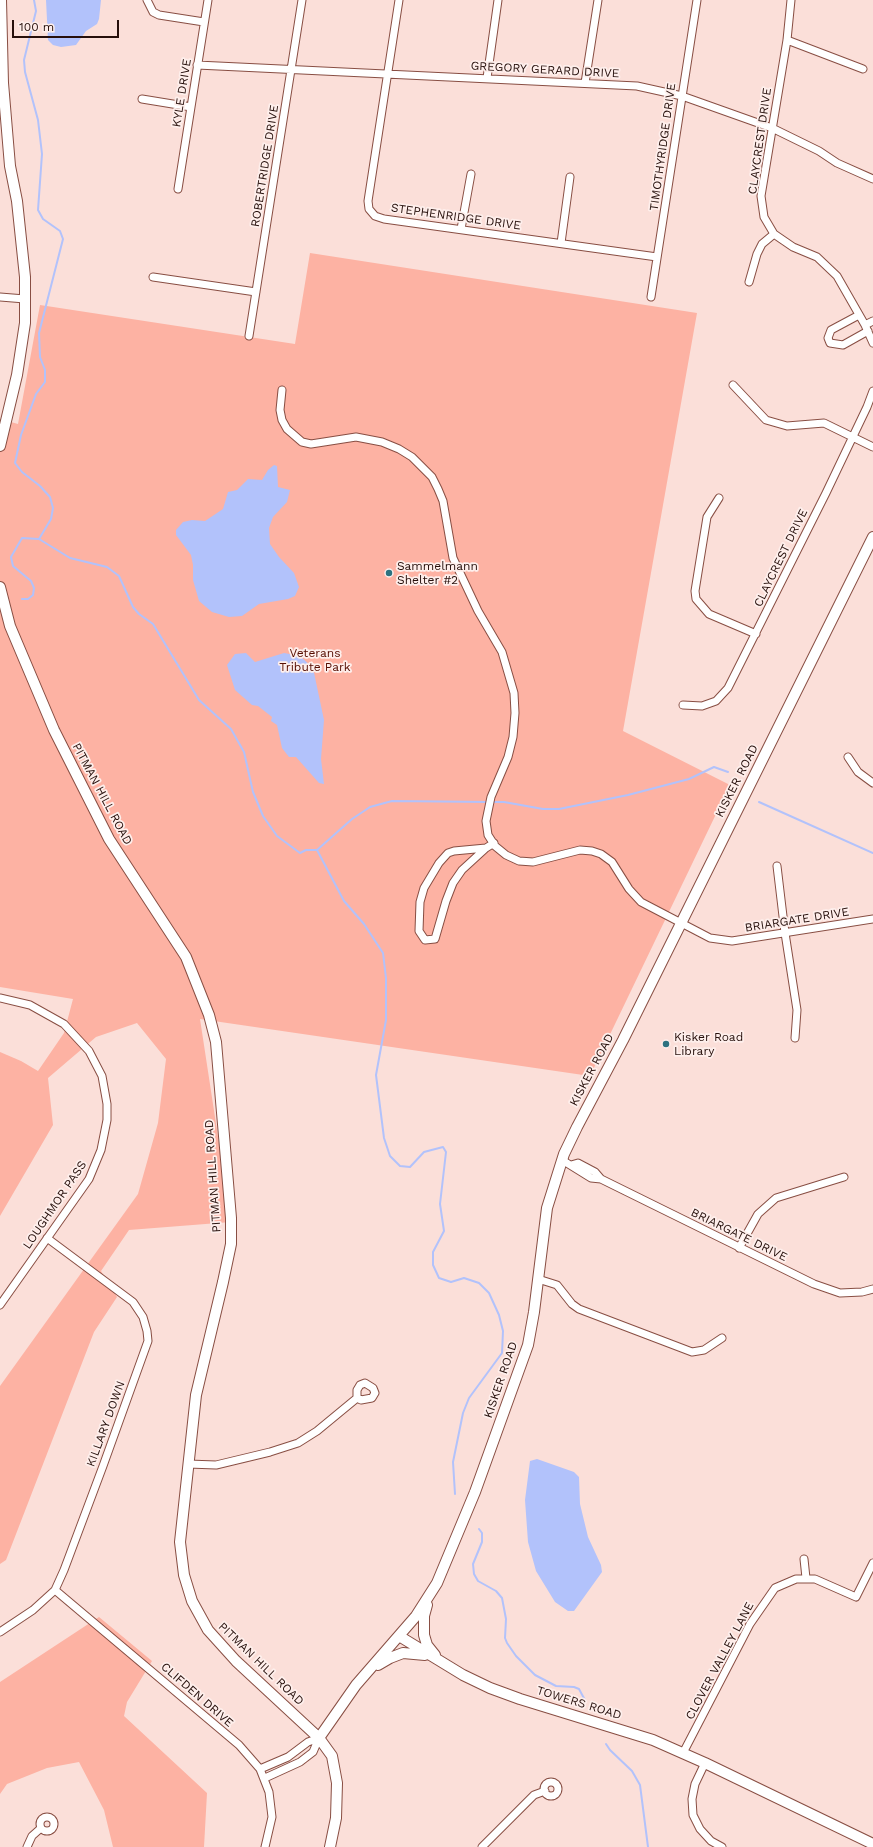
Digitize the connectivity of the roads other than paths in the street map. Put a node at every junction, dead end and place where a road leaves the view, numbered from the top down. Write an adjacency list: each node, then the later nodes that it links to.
1 (1, 0): 35 (main road)
2 (147, 0): 10 (street)
3 (208, 0): 10 (street, KYLE DRIVE)
4 (302, 0): 14 (street, ROBERTRIDGE DRIVE)
5 (399, 0): 15 (street, STEPHENRIDGE DRIVE)
6 (498, 0): 16 (street)
7 (598, 0): 17 (street)
8 (697, 0): 18 (street, TIMOTHYRIDGE DRIVE)
9 (791, 0): 11 (street, CLAYCREST DRIVE)
10 (204, 22): 12 (street, KYLE DRIVE)
11 (787, 40): 13 (street); 21 (street, CLAYCREST DRIVE)
12 (197, 65): 14 (street, GREGORY GERARD DRIVE); 20 (street, KYLE DRIVE)
13 (863, 69)
14 (291, 70): 15 (street, GREGORY GERARD DRIVE); 32 (street, ROBERTRIDGE DRIVE)
15 (387, 73): 16 (street, GREGORY GERARD DRIVE); 26 (street, STEPHENRIDGE DRIVE)
16 (487, 78): 17 (street, GREGORY GERARD DRIVE)
17 (586, 83): 18 (street, GREGORY GERARD DRIVE)
18 (682, 96): 21 (street, GREGORY GERARD DRIVE); 29 (street, TIMOTHYRIDGE DRIVE)
19 (142, 99): 20 (street)
20 (191, 107): 25 (street, KYLE DRIVE)
21 (772, 128): 24 (street, GREGORY GERARD DRIVE); 27 (street, CLAYCREST DRIVE)
22 (471, 174): 26 (street)
23 (570, 177): 28 (street)
24 (873, 179)
25 (178, 189)
26 (461, 229): 28 (street, STEPHENRIDGE DRIVE)
27 (774, 234): 31 (street); 36 (street, CLAYCREST DRIVE)
28 (561, 243): 29 (street, STEPHENRIDGE DRIVE)
29 (657, 257): 34 (street, TIMOTHYRIDGE DRIVE)
30 (153, 277): 32 (street)
31 (749, 282)
32 (256, 292): 39 (street, ROBERTRIDGE DRIVE)
33 (0, 297): 35 (street)
34 (651, 297)
35 (25, 299): 45 (main road)
36 (859, 315): 38 (street, CLAYCREST DRIVE); 38 (street)
37 (873, 320): 38 (street)
38 (866, 328): 40 (street, CLAYCREST DRIVE)
39 (249, 336)
40 (873, 343)
41 (733, 385): 44 (street)
42 (282, 390): 54 (street)
43 (873, 391): 44 (street, CLAYCREST DRIVE)
44 (852, 436): 46 (street); 50 (street, CLAYCREST DRIVE)
45 (0, 446)
46 (873, 447)
47 (720, 498): 50 (street)
48 (873, 537): 58 (main road, KISKER ROAD)
49 (0, 587): 71 (main road, PITMAN HILL ROAD)
50 (756, 634): 51 (street, CLAYCREST DRIVE)
51 (683, 705)
52 (848, 757): 53 (street)
53 (873, 783)
54 (494, 843): 55 (street); 58 (street, BRIARGATE DRIVE)
55 (486, 848): 55 (street)
56 (777, 866): 59 (street)
57 (873, 919): 59 (street, BRIARGATE DRIVE)
58 (680, 922): 59 (street, BRIARGATE DRIVE); 62 (main road, KISKER ROAD)
59 (785, 932): 61 (street)
60 (0, 998): 64 (street, LOUGHMOR PASS)
61 (794, 1038)
62 (567, 1162): 65 (street, BRIARGATE DRIVE); 66 (main road, KISKER ROAD)
63 (844, 1177): 65 (street)
64 (46, 1238): 68 (street, LOUGHMOR PASS); 75 (street, KILLARY DOWN)
65 (739, 1248): 67 (street, BRIARGATE DRIVE)
66 (538, 1279): 69 (street); 76 (main road, KISKER ROAD)
67 (873, 1289)
68 (0, 1306)
69 (722, 1338)
70 (357, 1398): 71 (street)
71 (188, 1464): 82 (main road, PITMAN HILL ROAD)
72 (804, 1559): 74 (street)
73 (873, 1563): 74 (street, CLOVER VALLEY LANE)
74 (806, 1578): 83 (street, CLOVER VALLEY LANE)
75 (54, 1590): 77 (street, KILLARY DOWN); 87 (street, CLIFDEN DRIVE)
76 (431, 1596): 78 (main road, KISKER ROAD); 80 (main road)
77 (0, 1632)
78 (399, 1636): 79 (main road, TOWERS ROAD); 81 (main road)
79 (433, 1657): 80 (main road, TOWERS ROAD); 81 (main road)
80 (447, 1666): 83 (main road, TOWERS ROAD)
81 (362, 1677): 82 (main road)
82 (319, 1738): 84 (street); 85 (street); 94 (main road, PITMAN HILL ROAD)
83 (683, 1753): 86 (main road, TOWERS ROAD)
84 (294, 1754): 85 (street); 87 (street)
85 (300, 1762): 88 (street)
86 (705, 1763): 91 (main road, TOWERS ROAD); 96 (street)
87 (260, 1769): 88 (street, CLIFDEN DRIVE)
88 (264, 1778): 93 (street, CLIFDEN DRIVE)
89 (545, 1791): 95 (street)
90 (41, 1828): 92 (street)
91 (873, 1844)
92 (27, 1847)
93 (265, 1847)
94 (330, 1847)
95 (482, 1847)
96 (722, 1847)

